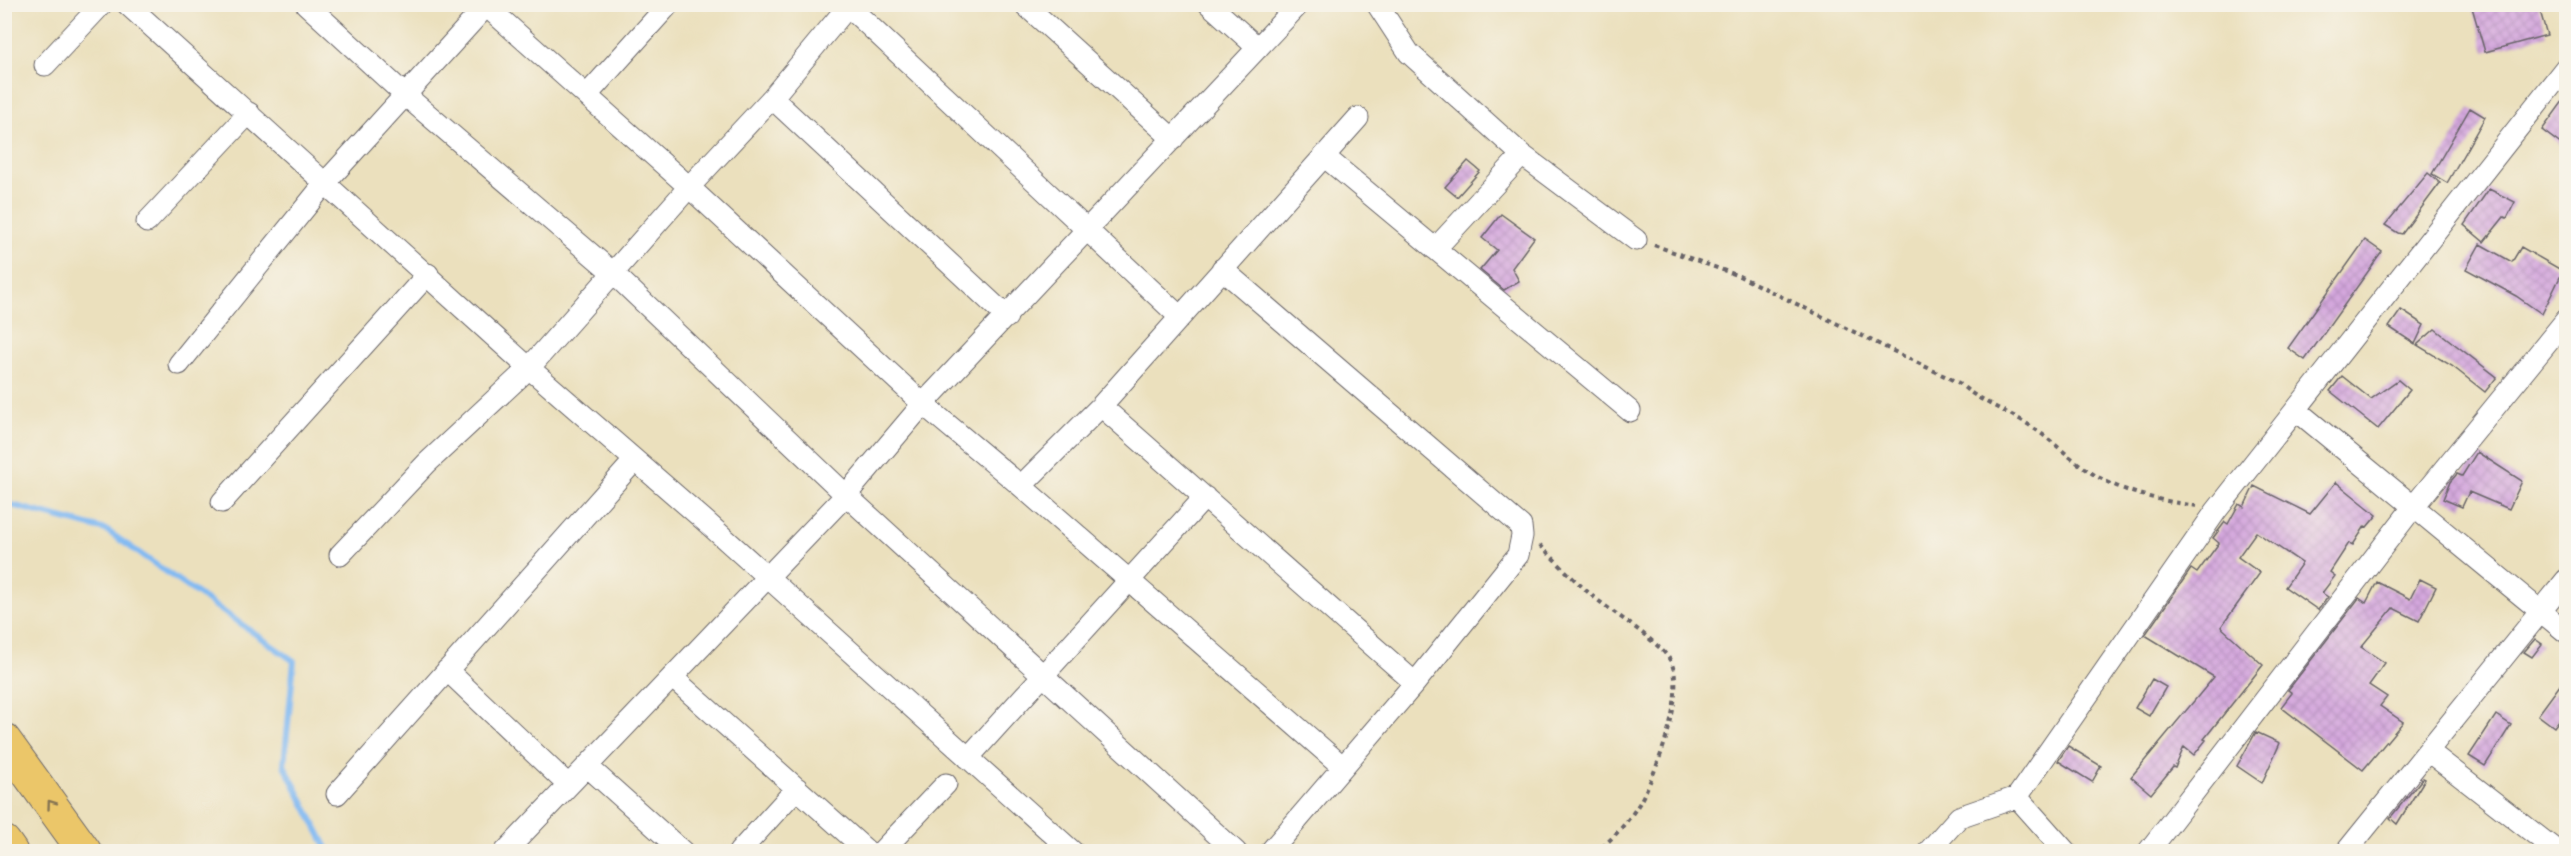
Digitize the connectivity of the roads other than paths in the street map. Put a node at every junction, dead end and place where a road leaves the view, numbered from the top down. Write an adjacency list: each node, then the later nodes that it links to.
1 (102, 4): 12 (street)
2 (127, 4): 17 (street)
3 (306, 4): 14 (street)
4 (1024, 4): 19 (street)
5 (1209, 4): 11 (street)
6 (1299, 4): 11 (street)
7 (1377, 4): 20 (street)
8 (486, 5): 14 (street); 15 (street)
9 (669, 5): 15 (street)
10 (848, 5): 16 (street); 25 (street)
11 (1258, 48): 19 (street)
12 (45, 65)
13 (2566, 67): 38 (street)
14 (405, 95): 22 (street); 29 (street)
15 (587, 95): 23 (street)
16 (772, 98): 23 (street); 31 (street)
17 (249, 113): 22 (street); 24 (street)
18 (1358, 118): 21 (street)
19 (1173, 139): 25 (street)
20 (1522, 154): 26 (street); 27 (street)
21 (1325, 157): 27 (street); 28 (street)
22 (326, 182): 30 (street); 34 (street)
23 (689, 187): 29 (street); 36 (street)
24 (147, 222)
25 (1087, 232): 31 (street); 32 (street)
26 (1636, 240)
27 (1435, 249): 39 (street)
28 (1222, 269): 32 (street); 55 (street)
29 (612, 272): 35 (street); 42 (street)
30 (428, 274): 35 (street); 44 (street)
31 (1007, 316): 36 (street)
32 (1180, 316): 37 (street)
33 (2566, 320): 45 (street)
34 (179, 364)
35 (529, 368): 40 (street); 46 (street)
36 (923, 404): 41 (street); 42 (street)
37 (1101, 406): 41 (street); 43 (street)
38 (2296, 410): 45 (street); 65 (street)
39 (1630, 411)
40 (635, 460): 47 (street); 52 (street)
41 (1021, 486): 49 (street)
42 (846, 495): 47 (street); 53 (street)
43 (1205, 497): 49 (street); 55 (street)
44 (222, 502)
45 (2414, 506): 50 (street); 79 (street)
46 (340, 555)
47 (768, 577): 54 (street); 58 (street)
48 (2566, 580): 50 (street)
49 (1129, 582): 53 (street); 60 (street)
50 (2542, 611): 51 (street); 57 (street)
51 (2566, 632)
52 (447, 670): 62 (street); 64 (street)
53 (1042, 675): 58 (street); 75 (street)
54 (672, 677): 59 (street); 63 (street)
55 (1414, 683): 60 (street)
56 (4, 740): 68 (main road, one-way to 56)
57 (2428, 751): 80 (street); 81 (street)
58 (968, 758): 74 (street)
59 (587, 766): 62 (street); 70 (street)
60 (1343, 767): 76 (street)
61 (946, 784): 73 (street)
62 (568, 785): 69 (street)
63 (797, 788): 71 (street); 72 (street)
64 (337, 794)
65 (2017, 796): 77 (street); 78 (street)
66 (4, 842): 67 (main road)
67 (11, 852)
68 (85, 852)
69 (505, 852)
70 (683, 852)
71 (739, 852)
72 (867, 852)
73 (881, 852)
74 (1073, 852)
75 (1236, 852)
76 (1270, 852)
77 (1929, 852)
78 (2066, 852)
79 (2148, 852)
80 (2346, 852)
81 (2558, 852)

